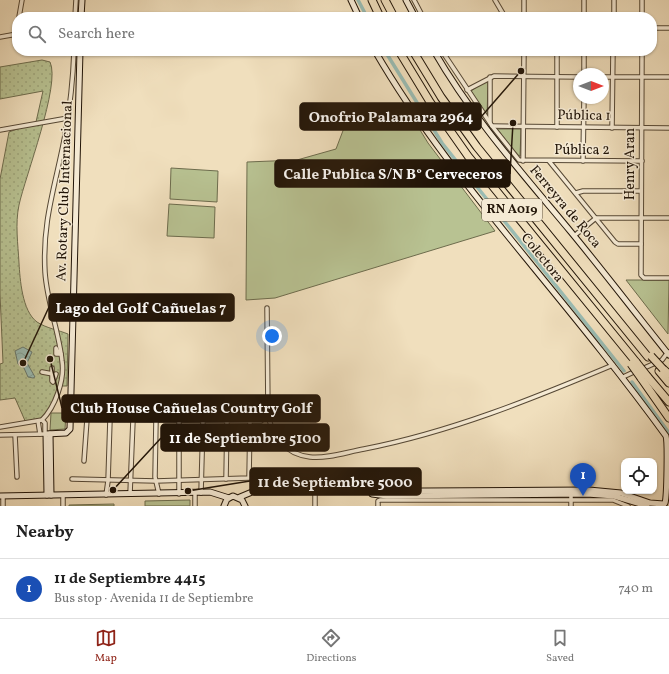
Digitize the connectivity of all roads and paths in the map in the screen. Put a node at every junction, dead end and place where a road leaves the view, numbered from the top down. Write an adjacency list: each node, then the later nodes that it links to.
1 (22, 0): 14 (street)
2 (76, 0): 15 (street)
3 (82, 0): 16 (main road)
4 (350, 0): 17 (main road)
5 (372, 0): 18 (highway)
6 (385, 0): 19 (highway)
7 (406, 0): 20 (main road)
8 (414, 0): 21 (street)
9 (495, 0): 22 (street)
10 (524, 0): 23 (street)
11 (584, 0): 24 (street)
12 (614, 0): 25 (street)
13 (642, 0): 26 (street)
14 (20, 12)
15 (76, 12)
16 (81, 12)
17 (356, 12)
18 (378, 12)
19 (391, 12)
20 (412, 12)
21 (420, 12)
22 (502, 12)
23 (524, 12)
24 (584, 12)
25 (614, 12)
26 (642, 12)
27 (657, 28): 28 (street)
28 (669, 28)
29 (12, 35): 30 (street)
30 (0, 37)
31 (74, 56): 54 (street)
32 (80, 56): 89 (main road, Av. Rotary Club Internacional)
33 (378, 56): 77 (main road, Colectora)
34 (401, 56): 85 (highway, RN A019, bridge)
35 (416, 56): 79 (highway, RN A019)
36 (437, 56): 72 (main road, Ferreyra de Roca)
37 (445, 56): 52 (street)
38 (524, 56): 45 (street)
39 (557, 56): 46 (street)
40 (584, 56): 43 (street)
41 (613, 56): 49 (street)
42 (642, 56): 50 (street, Henry Aran)
43 (584, 68)
44 (490, 77): 45 (street); 52 (street); 55 (street)
45 (524, 77): 46 (street); 56 (street)
46 (557, 77): 47 (street); 57 (street)
47 (573, 77)
48 (609, 77): 49 (street)
49 (613, 77): 50 (street); 59 (street)
50 (642, 77): 51 (street); 60 (street, Henry Aran)
51 (669, 77)
52 (467, 90): 55 (street)
53 (584, 104): 58 (street)
54 (68, 118): 62 (street); 83 (street)
55 (491, 125): 56 (street, Pública 1); 63 (street)
56 (524, 127): 57 (street, Pública 1); 63 (street)
57 (557, 127): 58 (street, Pública 1)
58 (583, 128): 59 (street, Pública 1); 65 (street)
59 (612, 128): 60 (street, Pública 1)
60 (642, 128): 61 (street, Pública 1); 66 (street, Henry Aran)
61 (669, 128)
62 (0, 130)
63 (523, 161): 64 (street, Pública 2)
64 (550, 161): 65 (street, Pública 2); 68 (street)
65 (583, 161): 66 (street, Pública 2)
66 (642, 161): 67 (street, Henry Aran)
67 (641, 191): 68 (street); 70 (street, Henry Aran)
68 (576, 193): 69 (street)
69 (596, 218): 70 (street); 72 (street); 73 (street)
70 (641, 218): 71 (street); 73 (street, Henry Aran)
71 (669, 218)
72 (574, 236): 76 (main road, Ferreyra de Roca)
73 (641, 244): 74 (street, Henry Aran)
74 (669, 278)
75 (267, 308): 77 (street)
76 (669, 353): 84 (street)
77 (613, 365): 84 (main road, Colectora)
78 (52, 368): 81 (street)
79 (661, 370): 82 (highway); 86 (highway)
80 (42, 372): 81 (street)
81 (54, 374): 83 (street)
82 (669, 374)
83 (62, 376): 92 (street)
84 (623, 377): 113 (main road, Colectora)
85 (644, 377): 87 (highway); 88 (highway)
86 (669, 383)
87 (669, 402)
88 (669, 418)
89 (70, 419): 90 (street); 101 (main road)
90 (87, 419): 91 (street); 104 (street)
91 (110, 419): 93 (street); 108 (street)
92 (40, 420): 100 (street); 101 (street)
93 (133, 420): 94 (street); 109 (street)
94 (156, 420): 95 (street); 112 (street)
95 (179, 420): 96 (street); 110 (street)
96 (203, 420): 97 (street); 111 (street)
97 (227, 420): 98 (street); 107 (street)
98 (250, 421): 99 (street); 107 (street)
99 (261, 421)
100 (0, 426)
101 (45, 434): 103 (street); 123 (main road)
102 (0, 435): 103 (street)
103 (15, 435): 105 (street)
104 (84, 462)
105 (17, 477)
106 (72, 479): 108 (street)
107 (226, 479): 111 (street)
108 (108, 480): 109 (street); 125 (street)
109 (131, 480): 112 (street); 119 (street)
110 (178, 480): 111 (street); 112 (street); 121 (street)
111 (201, 480): 118 (street)
112 (156, 481): 120 (street)
113 (666, 486): 115 (main road); 133 (main road, Colectora)
114 (362, 491): 117 (main road); 126 (main road); 126 (main road)
115 (669, 491)
116 (263, 492): 117 (main road); 129 (main road); 132 (main road)
117 (315, 492): 138 (street)
118 (201, 493): 121 (main road); 130 (main road); 136 (street); 137 (main road)
119 (130, 494): 120 (main road); 125 (main road)
120 (159, 494): 121 (main road)
121 (179, 494)
122 (571, 494): 127 (main road); 131 (street); 144 (main road)
123 (49, 495): 124 (main road); 128 (main road)
124 (63, 495): 125 (main road); 135 (street)
125 (106, 495)
126 (440, 495): 127 (main road); 127 (street); 139 (street); 140 (street)
127 (506, 495): 131 (street); 133 (main road); 141 (street)
128 (2, 496): 134 (street)
129 (240, 497): 130 (main road); 132 (main road)
130 (229, 498): 137 (main road)
131 (571, 501): 142 (street); 143 (street)
132 (244, 504)
133 (665, 504)
134 (3, 506)
135 (63, 506)
136 (196, 506)
137 (224, 506)
138 (315, 506)
139 (378, 506)
140 (440, 506)
141 (506, 506)
142 (571, 506)
143 (628, 506)
144 (647, 506)

